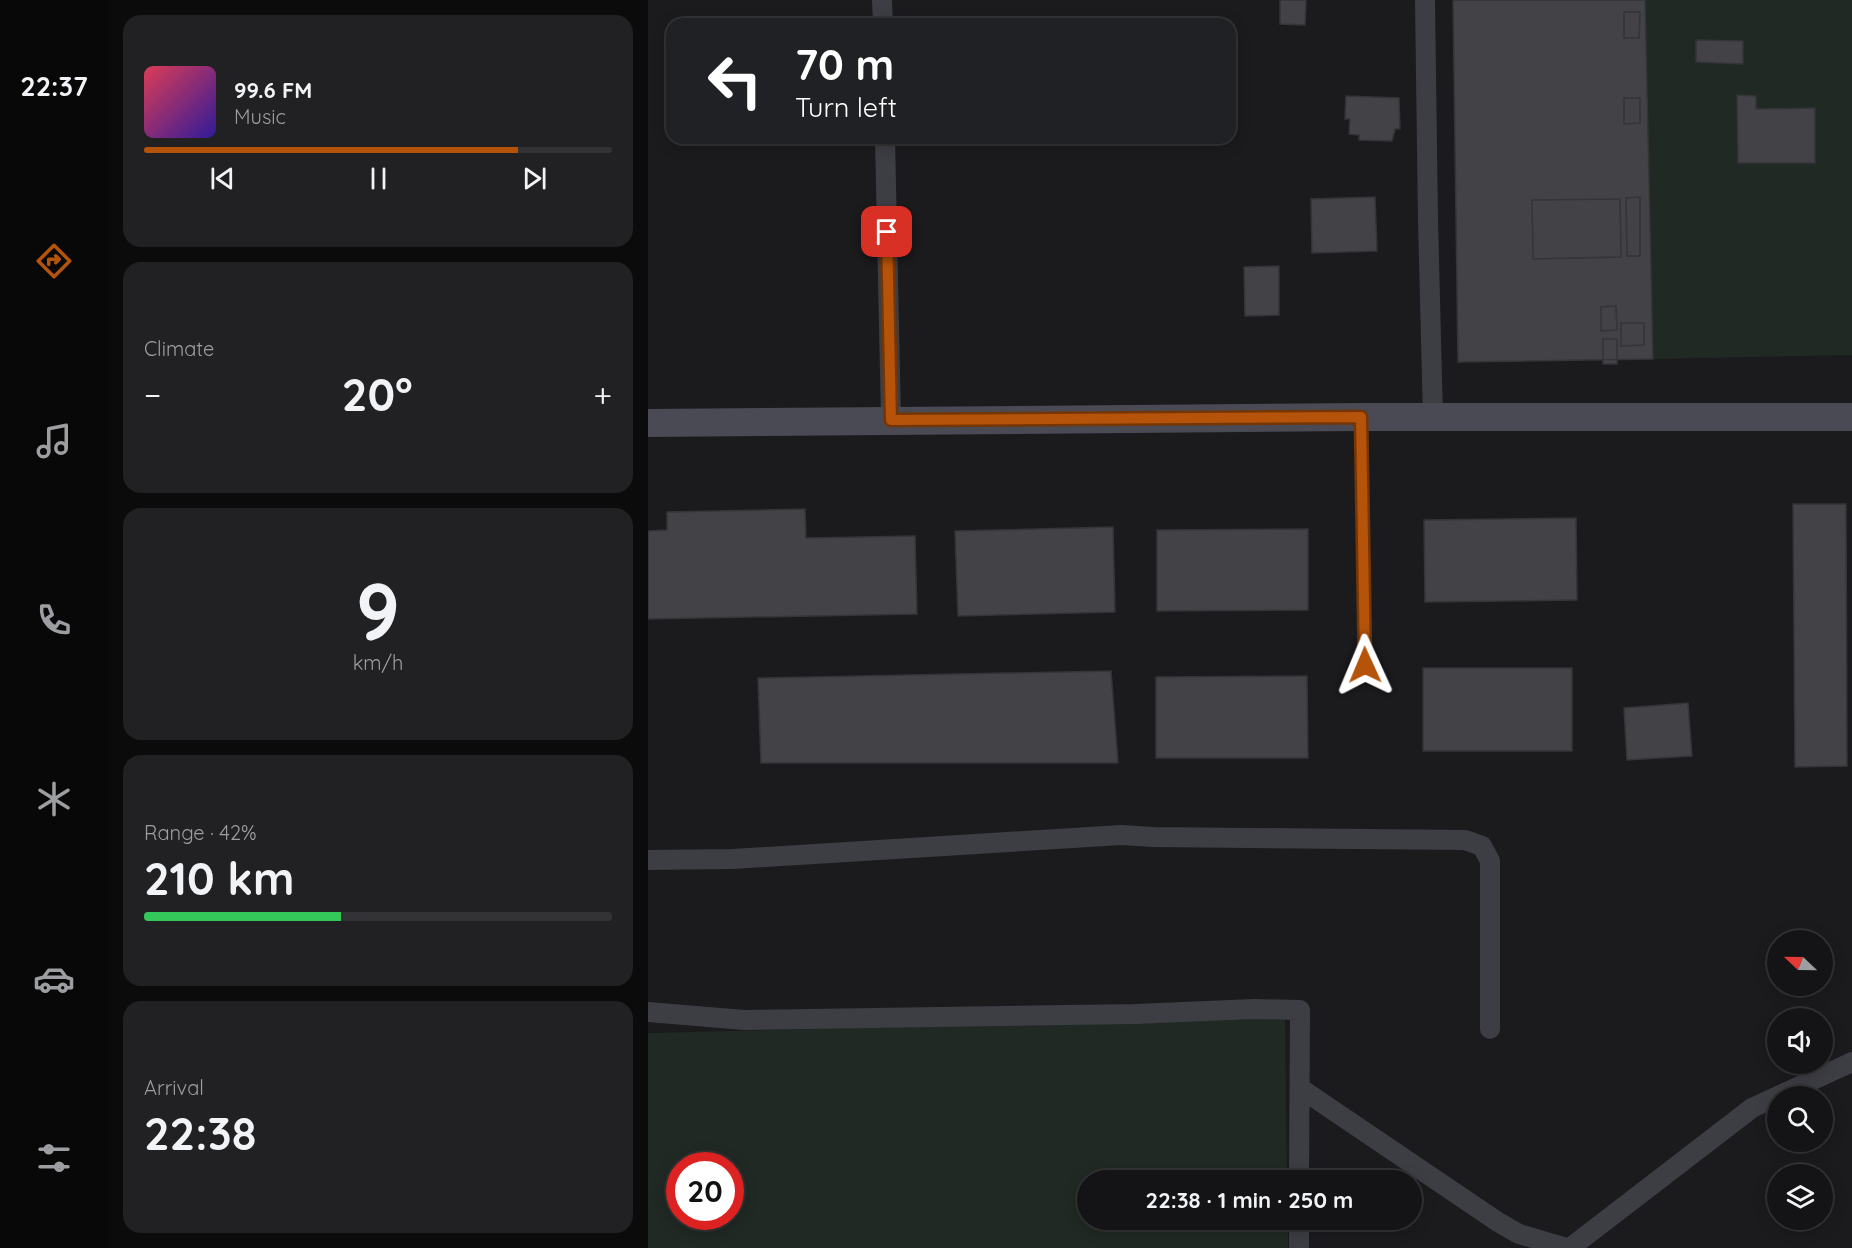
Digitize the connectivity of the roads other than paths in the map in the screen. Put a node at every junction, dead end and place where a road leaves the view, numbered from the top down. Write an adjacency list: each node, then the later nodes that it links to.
1 (882, 0): 3 (street)
2 (1425, 0): 7 (street)
3 (883, 18)
4 (885, 144): 8 (street)
5 (1361, 417): 7 (main road); 8 (main road); 10 (lane)
6 (1852, 417): 7 (main road)
7 (1433, 418)
8 (891, 420): 9 (main road)
9 (648, 423)
10 (1365, 665)
11 (648, 860): 13 (street)
12 (648, 1012): 15 (street)
13 (1490, 1029)
14 (1852, 1062): 19 (street)
15 (1300, 1088): 16 (street); 19 (street)
16 (1299, 1170)
17 (1299, 1230): 18 (street)
18 (1299, 1248)
19 (1569, 1248)

